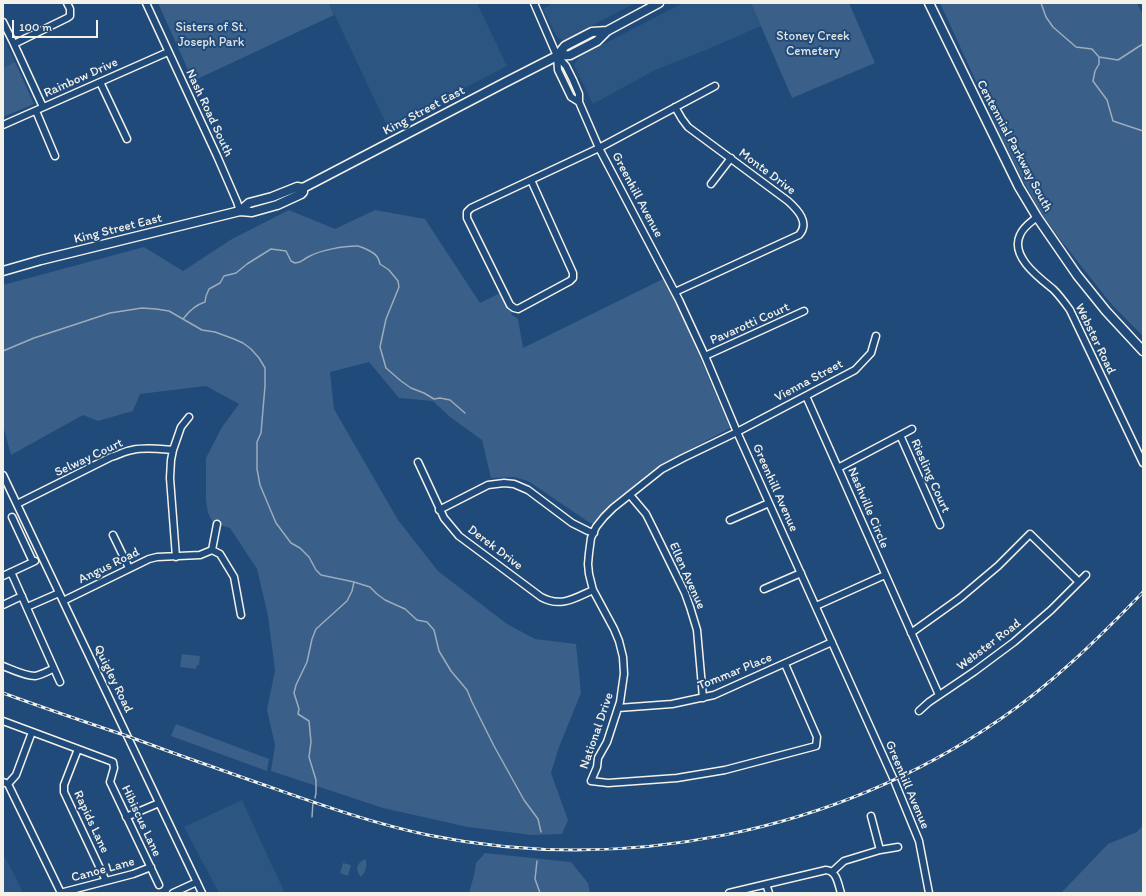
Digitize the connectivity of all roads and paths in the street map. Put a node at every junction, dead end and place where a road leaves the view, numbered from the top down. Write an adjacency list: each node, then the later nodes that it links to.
1 (67, 3): 7 (street)
2 (146, 3): 8 (street, Nash Road South)
3 (534, 3): 9 (street)
4 (659, 3): 9 (main road, King Street East)
5 (929, 3): 24 (main road, Centennial Parkway South)
6 (3, 22): 7 (street)
7 (14, 44): 13 (street)
8 (168, 52): 10 (street, Rainbow Drive); 23 (street, Nash Road South)
9 (558, 56): 12 (street, Greenhill Avenue); 12 (street, Greenhill Avenue); 23 (main road, King Street East)
10 (100, 82): 13 (street, Rainbow Drive); 17 (street)
11 (715, 86): 14 (street)
12 (579, 102): 18 (street, Greenhill Avenue)
13 (43, 107): 15 (street, Rainbow Drive)
14 (675, 107): 18 (street); 20 (street, Monte Drive)
15 (36, 111): 16 (street, Rainbow Drive); 19 (street)
16 (3, 125)
17 (127, 140)
18 (599, 148): 21 (street); 26 (street, Greenhill Avenue)
19 (55, 156)
20 (731, 158): 22 (street); 26 (street, Monte Drive)
21 (530, 180): 21 (street)
22 (711, 184)
23 (240, 212): 25 (main road, King Street East)
24 (1037, 217): 29 (main road, Centennial Parkway South); 38 (street, Webster Road)
25 (3, 271)
26 (675, 292): 30 (street, Greenhill Avenue)
27 (804, 311): 30 (street, Pavarotti Court)
28 (876, 336): 31 (street, Vienna Street)
29 (1141, 349)
30 (705, 356): 34 (street, Greenhill Avenue)
31 (806, 396): 34 (street, Vienna Street); 39 (street)
32 (189, 417): 36 (street)
33 (912, 429): 35 (street, Nashville Circle)
34 (737, 432): 42 (street, National Drive); 43 (street, Greenhill Avenue)
35 (900, 435): 39 (street, Nashville Circle); 49 (street, Riesling Court)
36 (173, 450): 44 (street, Selway Court); 54 (street)
37 (418, 462): 45 (street, Derek Drive)
38 (1143, 463)
39 (838, 468): 59 (street, Nashville Circle)
40 (3, 474): 41 (street, Quigley Road)
41 (6, 488): 44 (street, Quigley Road)
42 (630, 495): 50 (street, National Drive); 79 (street, Ellen Avenue)
43 (769, 503): 47 (street); 58 (street, Greenhill Avenue)
44 (18, 504): 53 (street, Quigley Road)
45 (439, 510): 50 (street); 64 (street, Derek Drive)
46 (12, 517): 55 (street)
47 (730, 520)
48 (217, 524): 52 (street)
49 (940, 525)
50 (594, 533): 64 (street, National Drive)
51 (113, 535): 56 (street)
52 (212, 550): 54 (street, Angus Road); 71 (street)
53 (41, 557): 55 (street); 65 (street, Quigley Road)
54 (176, 557): 56 (street, Angus Road)
55 (33, 562): 57 (street)
56 (129, 568): 67 (street, Angus Road)
57 (11, 572): 61 (street); 66 (street)
58 (801, 573): 63 (street); 69 (street, Greenhill Avenue)
59 (885, 575): 69 (street); 72 (street, Nashville Circle)
60 (1086, 575): 62 (street, Webster Road)
61 (3, 576)
62 (1079, 582): 72 (street); 78 (street, Webster Road)
63 (764, 589)
64 (593, 590): 80 (street, National Drive)
65 (59, 593): 67 (street, Quigley Road); 70 (street)
66 (22, 596): 68 (street); 70 (street)
67 (63, 601): 86 (street, Quigley Road)
68 (3, 605)
69 (816, 606): 73 (street, Greenhill Avenue)
70 (27, 607): 76 (street)
71 (241, 615)
72 (911, 633): 78 (street, Nashville Circle)
73 (832, 642): 74 (street, Tommar Place); 103 (street, Greenhill Avenue)
74 (785, 664): 79 (street, Tommar Place); 80 (street, National Drive)
75 (3, 666): 76 (street)
76 (53, 669): 77 (street)
77 (60, 682)
78 (939, 695): 81 (street, Webster Road)
79 (702, 698): 80 (street, Tommar Place)
80 (618, 708)
81 (919, 711)
82 (3, 721): 83 (street, Hibiscus Lane)
83 (32, 732): 84 (street, Hibiscus Lane); 85 (street)
84 (78, 749): 88 (street, Hibiscus Lane); 93 (street, Rapids Lane)
85 (5, 783): 97 (street)
86 (159, 803): 88 (street); 94 (street, Quigley Road)
87 (871, 816): 90 (street)
88 (126, 817): 91 (street, Hibiscus Lane)
89 (898, 847): 90 (street)
90 (880, 850): 92 (street)
91 (151, 867): 93 (street, Canoe Lane); 96 (street, Hibiscus Lane)
92 (832, 872): 95 (street); 102 (street)
93 (106, 881): 97 (street, Canoe Lane)
94 (197, 882): 98 (street); 99 (street, Quigley Road)
95 (766, 884): 100 (street); 101 (street)
96 (159, 885)
97 (61, 893)
98 (172, 893)
99 (202, 893)
100 (728, 893)
101 (769, 893)
102 (841, 893)
103 (929, 893)

